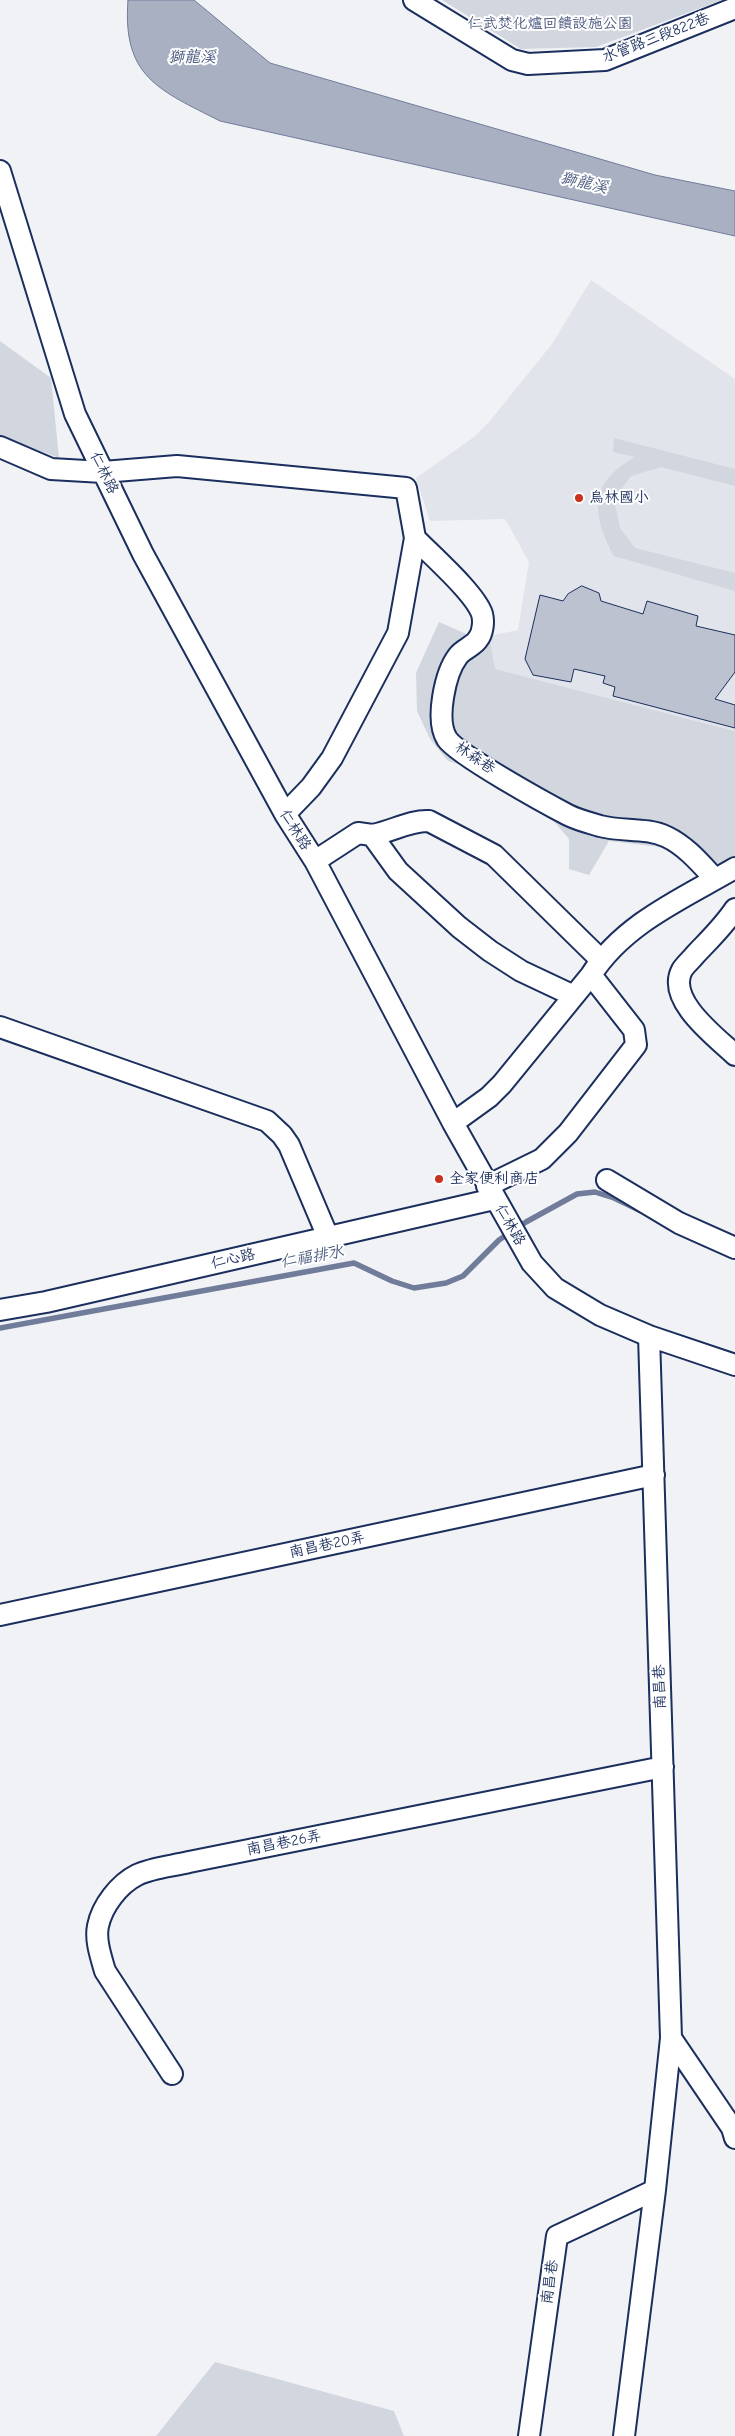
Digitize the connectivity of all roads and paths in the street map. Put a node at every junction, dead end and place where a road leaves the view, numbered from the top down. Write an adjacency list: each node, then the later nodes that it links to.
1 (414, 0): 2 (street, 水管路三段822巷)
2 (735, 8)
3 (0, 172): 5 (street, 仁林路)
4 (0, 447): 5 (street)
5 (103, 472): 6 (street); 7 (street, 仁林路)
6 (415, 538): 7 (street); 10 (street, 林森巷)
7 (285, 814): 9 (street, 仁林路)
8 (372, 835): 9 (street); 12 (street); 13 (street)
9 (315, 861): 16 (street, 仁林路)
10 (729, 876): 12 (street, 林森巷)
11 (735, 909): 15 (street)
12 (596, 968): 13 (street, 林森巷); 18 (street)
13 (574, 996): 16 (street, 林森巷)
14 (0, 1027): 19 (street)
15 (735, 1055)
16 (453, 1123): 18 (street, 仁林路)
17 (607, 1180): 20 (street)
18 (491, 1192): 19 (street, 仁心路); 22 (street, 仁林路)
19 (328, 1237): 21 (street, 仁心路)
20 (735, 1248)
21 (0, 1310)
22 (649, 1336): 23 (street, 仁林路); 24 (street, 南昌巷)
23 (735, 1365)
24 (654, 1476): 25 (street, 南昌巷20弄); 26 (street, 南昌巷)
25 (0, 1615)
26 (663, 1767): 27 (street, 南昌巷); 28 (street, 南昌巷26弄)
27 (671, 2038): 29 (street); 30 (street, 南昌巷)
28 (172, 2074)
29 (735, 2138)
30 (656, 2190): 31 (street, 南昌巷); 32 (street, 南昌巷)
31 (528, 2436)
32 (624, 2436)

